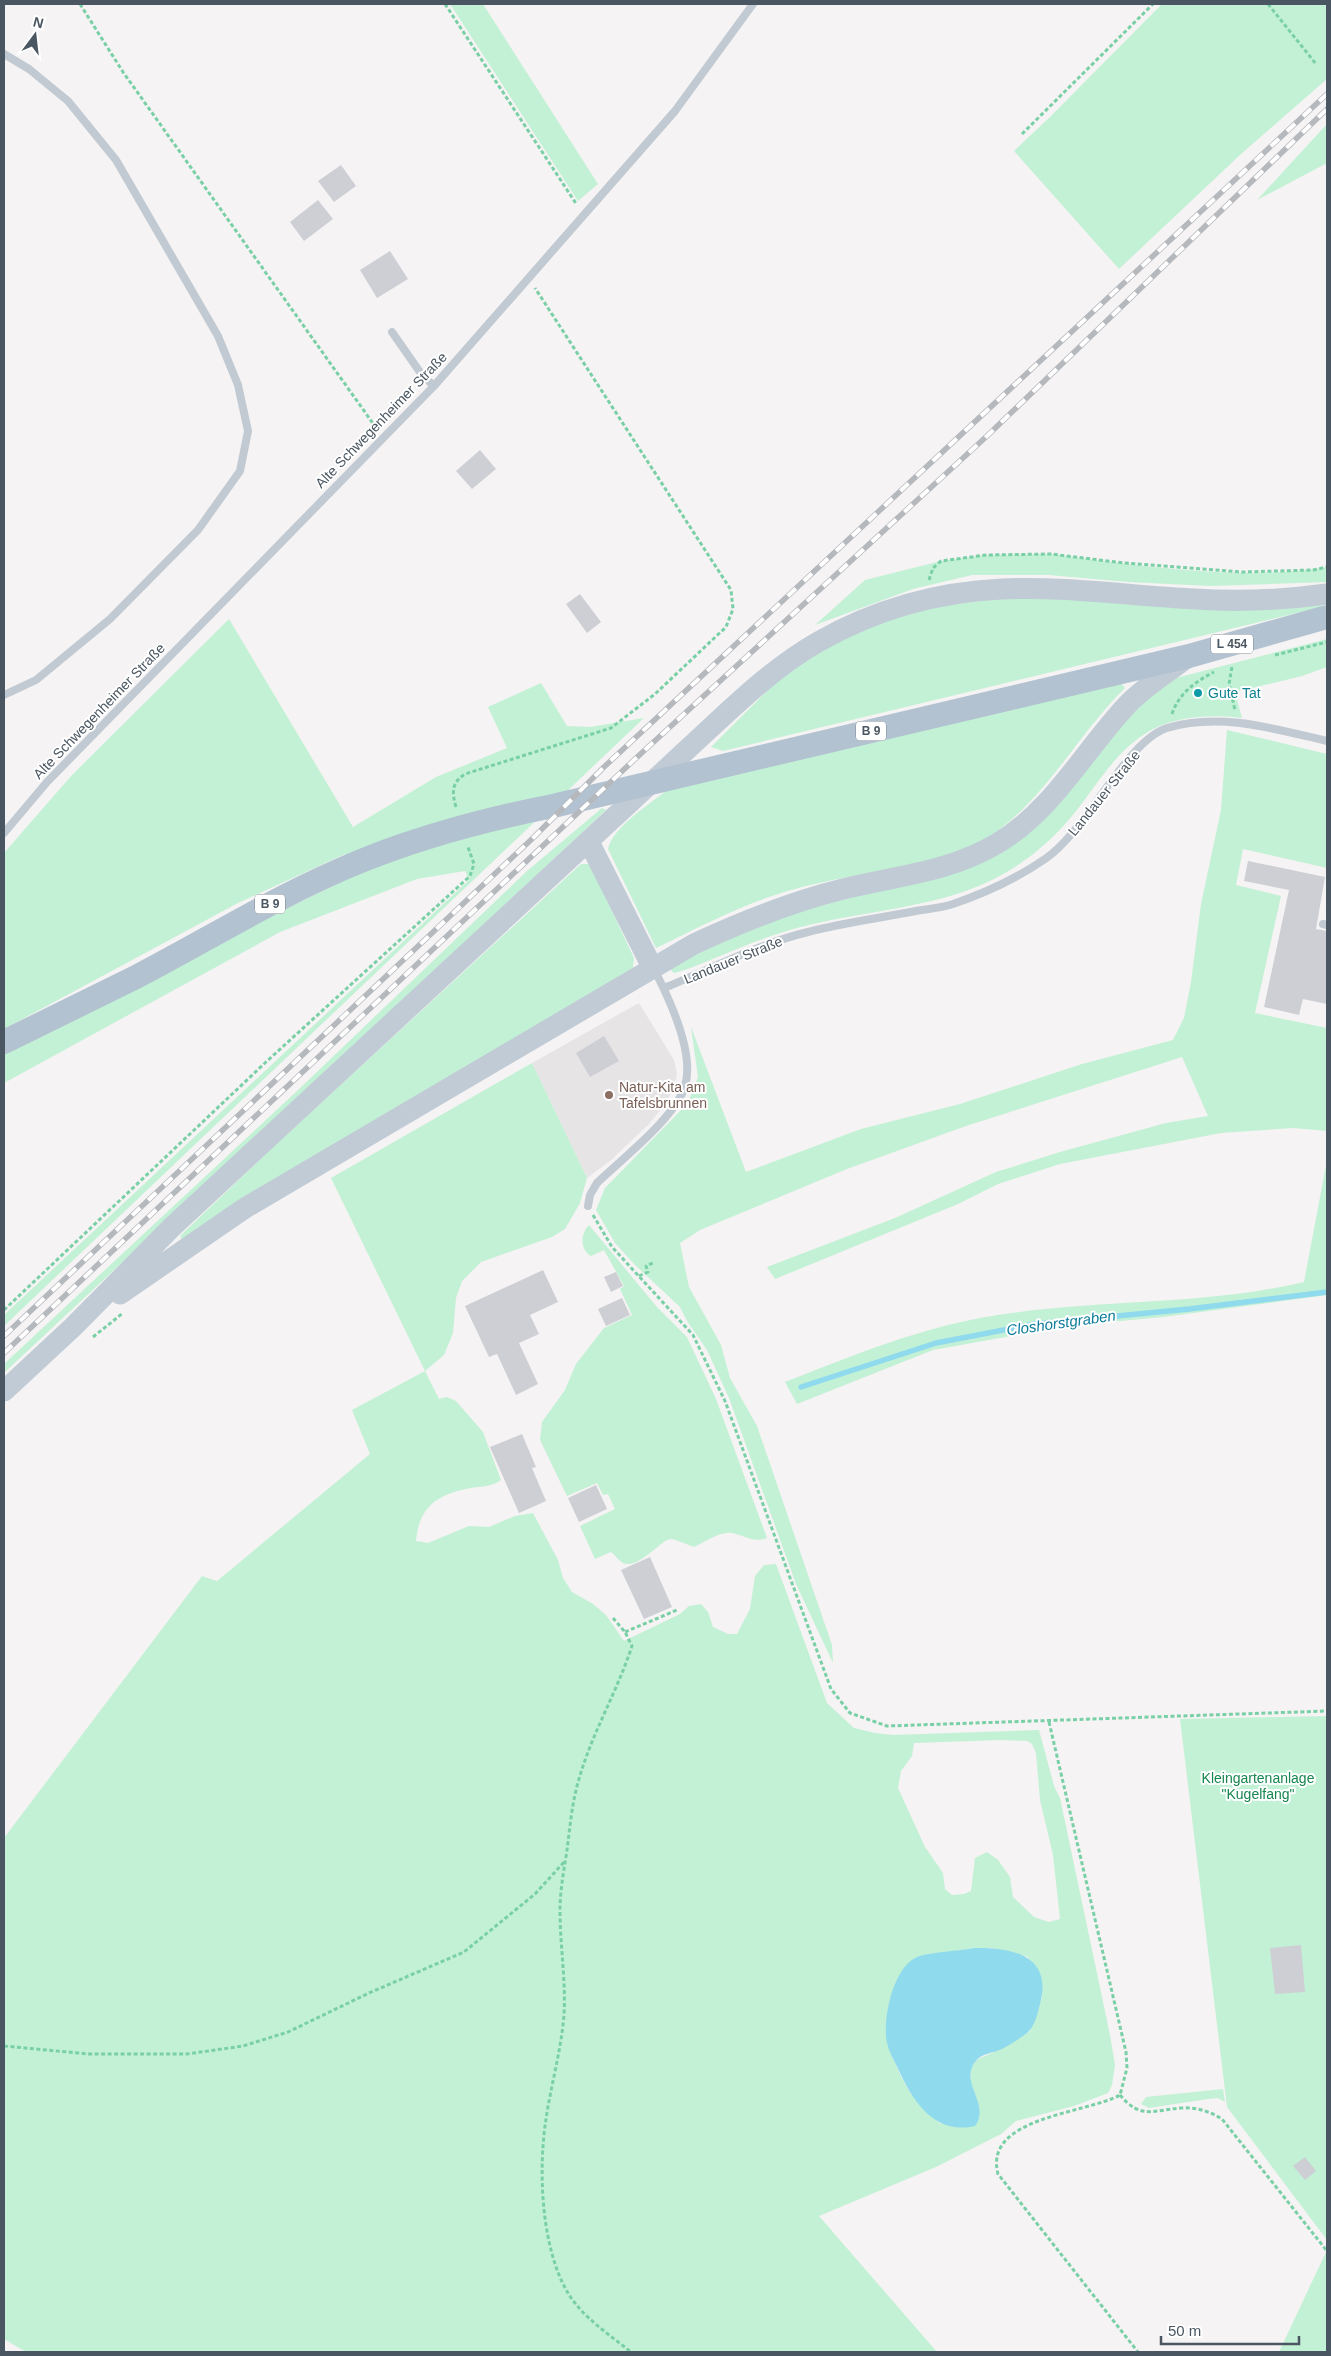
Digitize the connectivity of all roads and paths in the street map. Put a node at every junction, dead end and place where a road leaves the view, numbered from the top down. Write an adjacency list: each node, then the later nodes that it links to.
1 (80, 4): 13 (path)
2 (445, 4): 9 (path)
3 (753, 4): 9 (lane, Alte Schwegenheimer Straße)
4 (1153, 4): 8 (path)
5 (1268, 4): 7 (path)
6 (4, 54): 23 (lane)
7 (1316, 64)
8 (1022, 134)
9 (583, 214): 10 (lane, Alte Schwegenheimer Straße)
10 (528, 277): 12 (lane, Alte Schwegenheimer Straße); 27 (path)
11 (392, 332): 12 (lane)
12 (434, 386): 13 (lane, Alte Schwegenheimer Straße)
13 (384, 437): 28 (lane, Alte Schwegenheimer Straße)
14 (1327, 567): 16 (path)
15 (1327, 594): 16 (main road)
16 (929, 598): 29 (main road)
17 (1327, 617): 19 (main road, L 454)
18 (1327, 642): 20 (path)
19 (1189, 656): 31 (main road); 33 (main road, B 9)
20 (1266, 658)
21 (1239, 665): 22 (path)
22 (1232, 667): 24 (path); 25 (path)
23 (4, 695)
24 (1240, 723): 25 (lane, Landauer Straße); 26 (lane, Landauer Straße)
25 (1166, 728): 32 (lane, Landauer Straße)
26 (1327, 741)
27 (465, 774)
28 (4, 833)
29 (589, 842): 31 (main road); 38 (main road)
30 (470, 876): 37 (path)
31 (652, 967): 32 (lane); 38 (main road)
32 (664, 988): 34 (lane)
33 (4, 1042)
34 (588, 1206): 36 (path)
35 (655, 1262): 36 (path)
36 (639, 1276): 44 (path)
37 (4, 1310)
38 (73, 1328): 39 (main road)
39 (4, 1391)
40 (677, 1610): 42 (path)
41 (613, 1618): 42 (path)
42 (625, 1632): 45 (path)
43 (1327, 1711): 44 (path)
44 (1049, 1722): 47 (path)
45 (566, 1860): 46 (path); 49 (path)
46 (4, 2046)
47 (1120, 2095): 48 (path); 50 (path)
48 (1327, 2251)
49 (631, 2352)
50 (1138, 2352)

